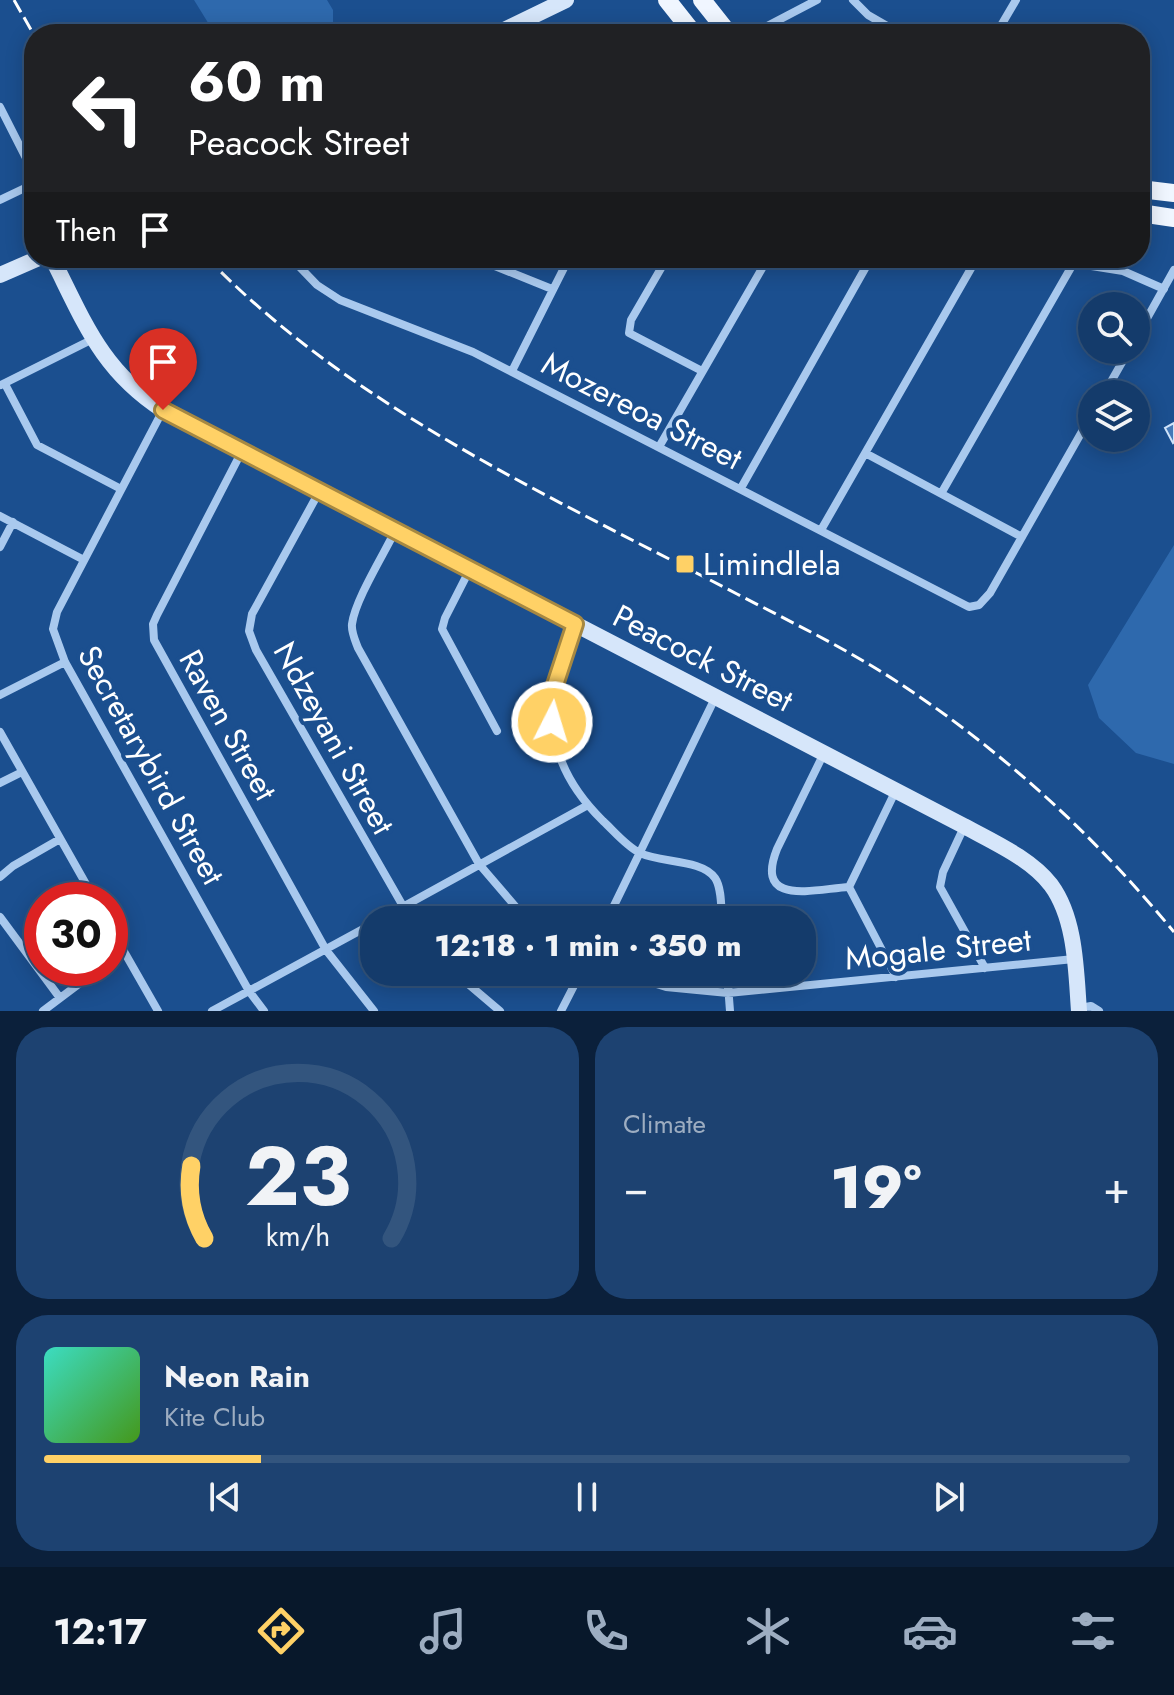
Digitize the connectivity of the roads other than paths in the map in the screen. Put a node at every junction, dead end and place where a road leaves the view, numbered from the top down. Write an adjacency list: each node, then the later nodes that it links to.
1 (566, 0): 7 (street)
2 (667, 0): 8 (main road)
3 (702, 0): 9 (main road)
4 (817, 0): 10 (street)
5 (853, 0): 11 (street)
6 (1016, 0): 12 (street)
7 (517, 24)
8 (686, 24)
9 (721, 24)
10 (771, 24)
11 (884, 24)
12 (1002, 24)
13 (0, 107): 14 (street)
14 (24, 154)
15 (24, 188): 18 (street)
16 (1150, 190): 17 (main road)
17 (1174, 193)
18 (0, 200)
19 (1150, 214): 20 (main road)
20 (1174, 218)
21 (24, 265): 33 (street)
22 (57, 268): 37 (street, Peacock Street)
23 (301, 268): 38 (street, Mozereoa Street)
24 (500, 268): 34 (street)
25 (564, 268): 34 (street)
26 (661, 268): 39 (street)
27 (762, 268): 39 (street)
28 (865, 268): 46 (street)
29 (971, 268): 45 (street)
30 (1071, 268): 49 (street)
31 (1102, 268): 35 (street)
32 (1174, 270): 35 (street)
33 (0, 275)
34 (552, 289): 38 (street)
35 (1164, 289): 36 (street)
36 (1150, 314)
37 (93, 339): 40 (street); 41 (street, Peacock Street)
38 (512, 371): 43 (street, Mozereoa Street)
39 (702, 371): 43 (street)
40 (3, 384): 47 (street)
41 (163, 410): 44 (street, Peacock Street); 47 (street, Secretarybird Street)
42 (1078, 439): 54 (street)
43 (659, 447): 46 (street, Mozereoa Street)
44 (242, 451): 48 (street, Peacock Street); 83 (street, Raven Street)
45 (867, 454): 49 (street); 52 (street)
46 (741, 488): 52 (street, Mozereoa Street)
47 (121, 489): 56 (street, Secretarybird Street)
48 (319, 492): 53 (street, Peacock Street); 76 (street, Ndzeyani Street)
49 (942, 492): 54 (street)
50 (0, 516): 51 (street)
51 (13, 522): 55 (street); 56 (street)
52 (821, 530): 54 (street, Mozereoa Street)
53 (395, 531): 57 (street, Peacock Street); 72 (street)
54 (1022, 537)
55 (0, 547)
56 (84, 560): 59 (street, Secretarybird Street)
57 (470, 569): 58 (street, Peacock Street); 62 (street)
58 (575, 624): 61 (street, Peacock Street); 68 (street)
59 (65, 662): 60 (street); 93 (street, Secretarybird Street)
60 (0, 695)
61 (716, 696): 64 (street, Peacock Street); 71 (street)
62 (497, 731)
63 (0, 732): 65 (street)
64 (824, 753): 67 (street, Peacock Street); 75 (street)
65 (22, 772): 66 (street); 70 (street)
66 (0, 783)
67 (896, 790): 69 (street, Peacock Street); 75 (street)
68 (588, 805): 71 (street); 72 (street)
69 (964, 826): 84 (street, Peacock Street); 86 (street)
70 (60, 839): 73 (street); 74 (street)
71 (640, 853): 79 (street); 80 (street)
72 (479, 864): 77 (street); 78 (street)
73 (0, 877)
74 (85, 882)
75 (849, 887): 87 (street)
76 (401, 906)
77 (404, 906)
78 (515, 906)
79 (614, 906)
80 (719, 906)
81 (0, 917): 95 (street)
82 (360, 931): 83 (street)
83 (326, 950): 93 (street); 101 (street, Raven Street)
84 (1074, 959): 86 (street, Mogale Street); 96 (street, Peacock Street)
85 (128, 960): 98 (street)
86 (985, 968): 87 (street, Mogale Street)
87 (896, 977): 94 (street, Mogale Street)
88 (76, 986): 95 (street)
89 (471, 986): 102 (street)
90 (574, 986): 103 (street)
91 (663, 986): 94 (street, Mogale Street)
92 (728, 986): 94 (street)
93 (249, 991): 99 (street); 100 (street, Secretarybird Street)
94 (728, 993): 104 (street)
95 (60, 998): 97 (street)
96 (1079, 1009): 105 (street)
97 (43, 1011)
98 (158, 1011)
99 (212, 1011)
100 (264, 1011)
101 (374, 1011)
102 (500, 1011)
103 (561, 1011)
104 (730, 1011)
105 (1099, 1011)

